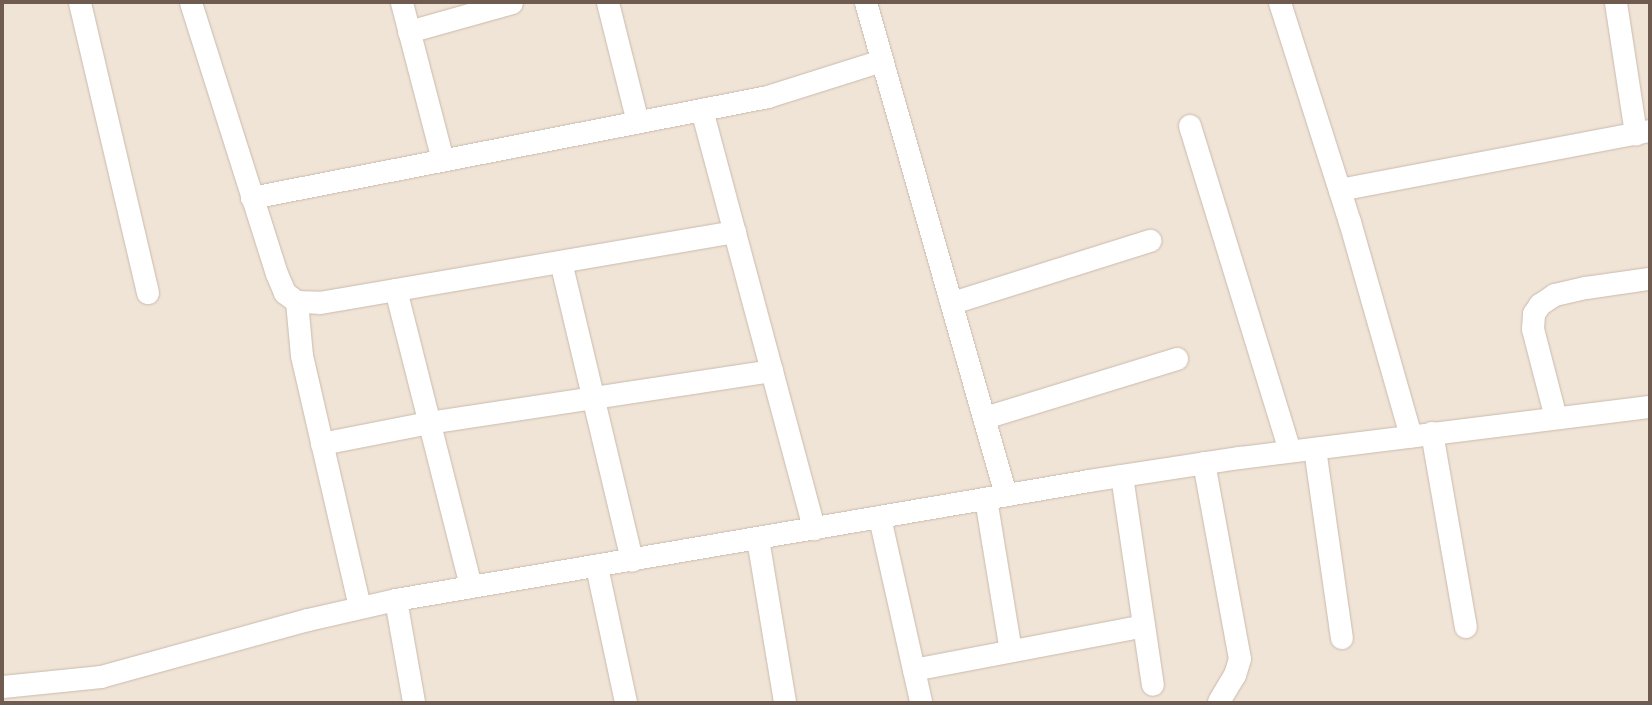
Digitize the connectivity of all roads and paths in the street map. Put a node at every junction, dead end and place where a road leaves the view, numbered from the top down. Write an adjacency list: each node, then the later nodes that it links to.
1 (80, 3): 23 (street)
2 (191, 3): 17 (street)
3 (402, 3): 9 (street)
4 (512, 3): 9 (street)
5 (608, 3): 12 (street)
6 (866, 3): 10 (street)
7 (1280, 3): 16 (street)
8 (1616, 3): 14 (street)
9 (409, 32): 15 (street)
10 (882, 61): 11 (street); 25 (street)
11 (702, 110): 12 (street); 18 (street)
12 (638, 122): 15 (street)
13 (1190, 126): 36 (street)
14 (1643, 132): 16 (street)
15 (443, 160): 17 (street)
16 (1340, 190): 33 (street)
17 (252, 198): 24 (street)
18 (735, 232): 20 (street); 27 (street)
19 (1150, 241): 25 (street)
20 (561, 262): 22 (street); 28 (street)
21 (1649, 279): 31 (street)
22 (396, 290): 24 (street); 32 (street)
23 (148, 293)
24 (296, 302): 34 (street)
25 (953, 303): 30 (street)
26 (1177, 359): 30 (street)
27 (772, 371): 28 (street); 41 (street)
28 (593, 398): 32 (street); 43 (street)
29 (1649, 407): 31 (street)
30 (985, 418): 39 (street)
31 (1556, 418): 33 (street)
32 (429, 423): 34 (street); 45 (street)
33 (1421, 435): 35 (street); 49 (street)
34 (322, 444): 47 (street)
35 (1315, 449): 36 (street); 50 (street)
36 (1290, 452): 37 (street)
37 (1204, 463): 38 (street); 59 (street)
38 (1122, 476): 39 (street); 48 (street)
39 (996, 497): 40 (street); 51 (street)
40 (880, 518): 41 (street); 52 (street)
41 (814, 529): 42 (street)
42 (758, 539): 43 (street); 57 (street)
43 (632, 561): 44 (street)
44 (597, 567): 45 (street); 56 (street)
45 (471, 588): 46 (street)
46 (396, 600): 47 (street); 55 (street)
47 (360, 607): 54 (street)
48 (1144, 626): 51 (street); 53 (street)
49 (1466, 626)
50 (1342, 638)
51 (1012, 651): 52 (street)
52 (914, 670): 58 (street)
53 (1153, 686)
54 (3, 687)
55 (414, 702)
56 (626, 702)
57 (785, 702)
58 (921, 702)
59 (1219, 702)

